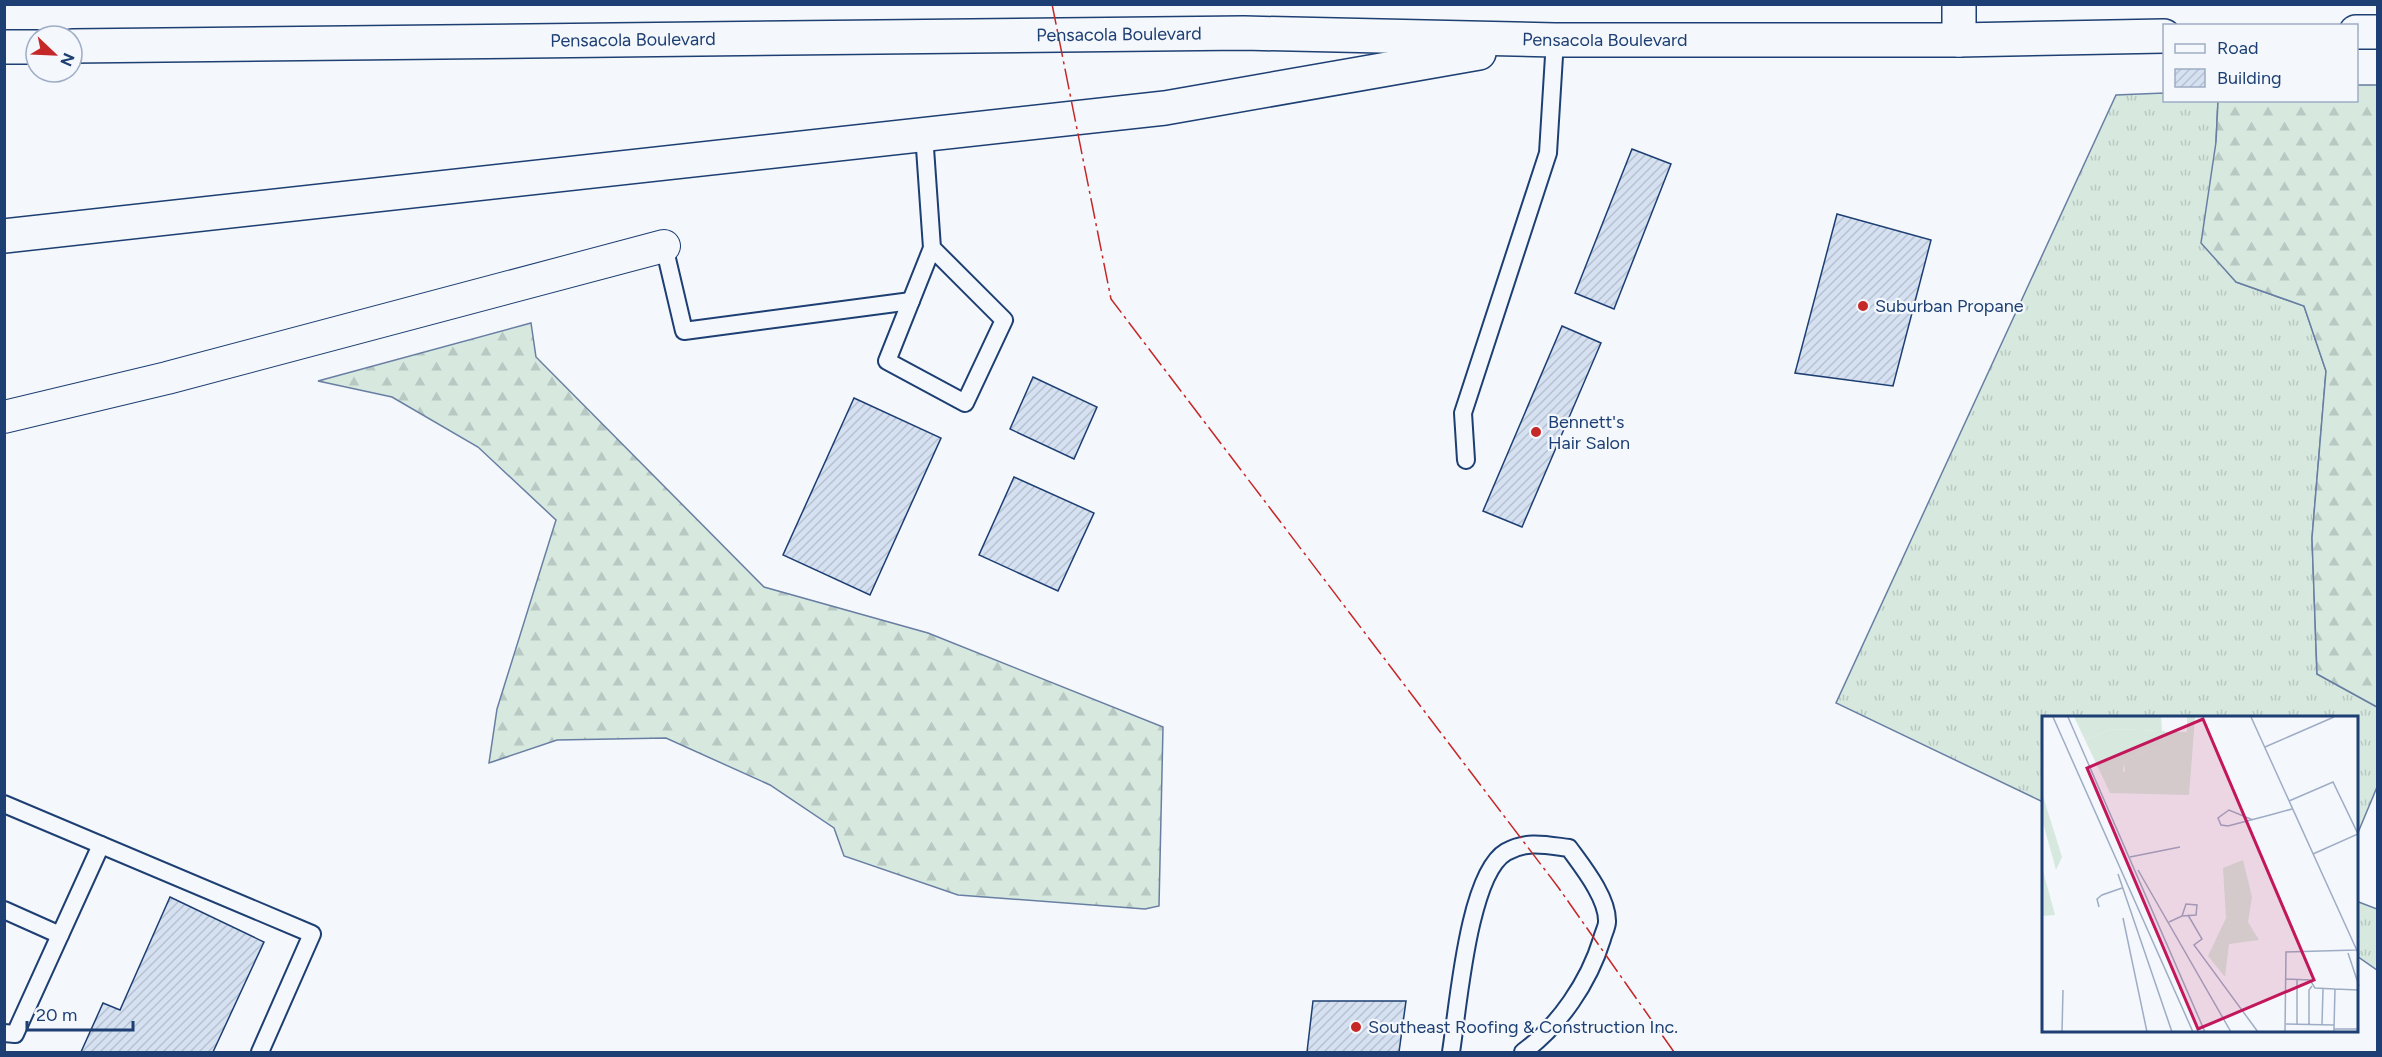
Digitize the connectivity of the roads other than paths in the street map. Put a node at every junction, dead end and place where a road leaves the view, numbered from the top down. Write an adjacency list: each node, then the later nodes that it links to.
1 (1959, 4): 6 (highway)
2 (2358, 32): 3 (highway)
3 (2378, 32)
4 (2163, 36): 6 (highway, Pensacola Boulevard)
5 (1555, 40): 6 (highway, Pensacola Boulevard); 7 (highway, Pensacola Boulevard); 10 (highway); 16 (lane)
6 (1959, 40)
7 (84, 46)
8 (4, 47): 9 (highway)
9 (24, 47)
10 (924, 134): 11 (highway); 13 (lane)
11 (4, 236)
12 (664, 246): 14 (lane); 15 (street)
13 (932, 248): 14 (lane); 14 (lane)
14 (911, 301)
15 (4, 417)
16 (1466, 460)
17 (4, 804): 18 (lane)
18 (101, 845): 20 (lane); 22 (lane)
19 (4, 910): 20 (lane)
20 (60, 935): 21 (lane)
21 (4, 1034)
22 (260, 1053)
23 (1451, 1053): 24 (lane)
24 (1523, 1053)

